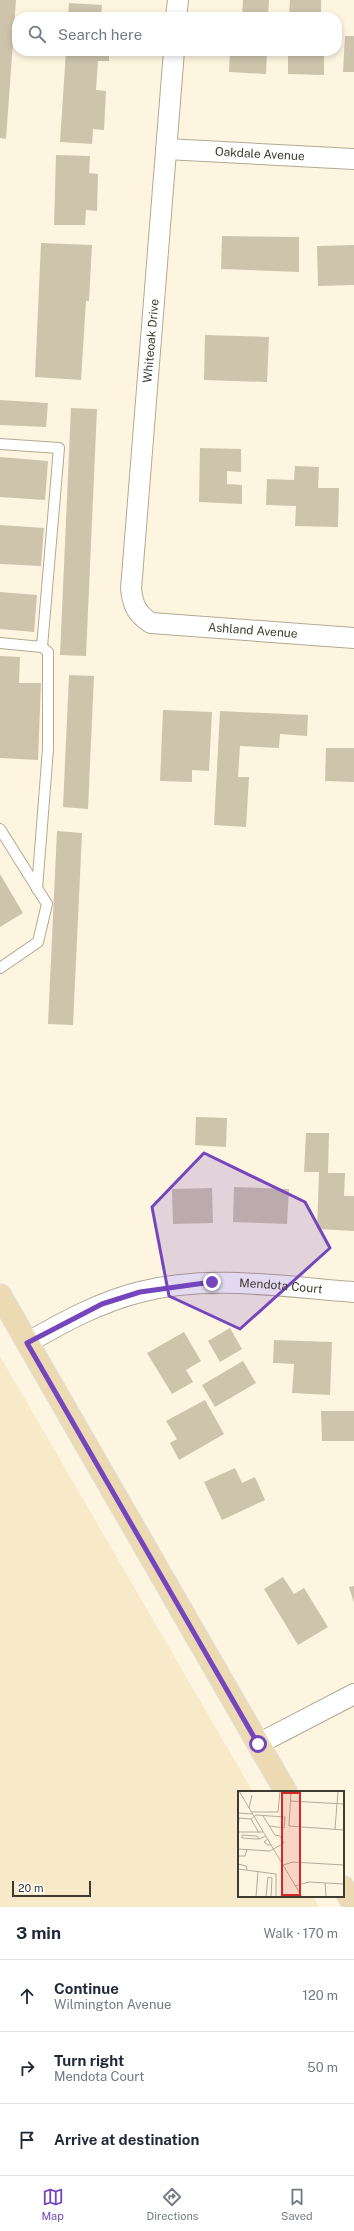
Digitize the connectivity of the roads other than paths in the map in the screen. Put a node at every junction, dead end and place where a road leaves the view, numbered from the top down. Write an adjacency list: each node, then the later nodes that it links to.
1 (178, 0): 2 (street)
2 (177, 12)
3 (174, 56): 4 (street, Whiteoak Drive)
4 (166, 148): 5 (street, Oakdale Avenue); 7 (street, Whiteoak Drive)
5 (354, 159)
6 (0, 444): 10 (lane)
7 (151, 623): 8 (street, Ashland Avenue)
8 (354, 638)
9 (0, 643): 10 (lane)
10 (42, 647): 12 (lane)
11 (0, 829): 12 (lane)
12 (37, 889): 13 (lane)
13 (0, 968)
14 (354, 1292): 16 (street, Mendota Court)
15 (0, 1295): 16 (main road)
16 (27, 1343): 18 (main road)
17 (354, 1694): 18 (street)
18 (258, 1744): 19 (main road)
19 (285, 1791)
20 (344, 1889): 21 (main road)
21 (354, 1905)

